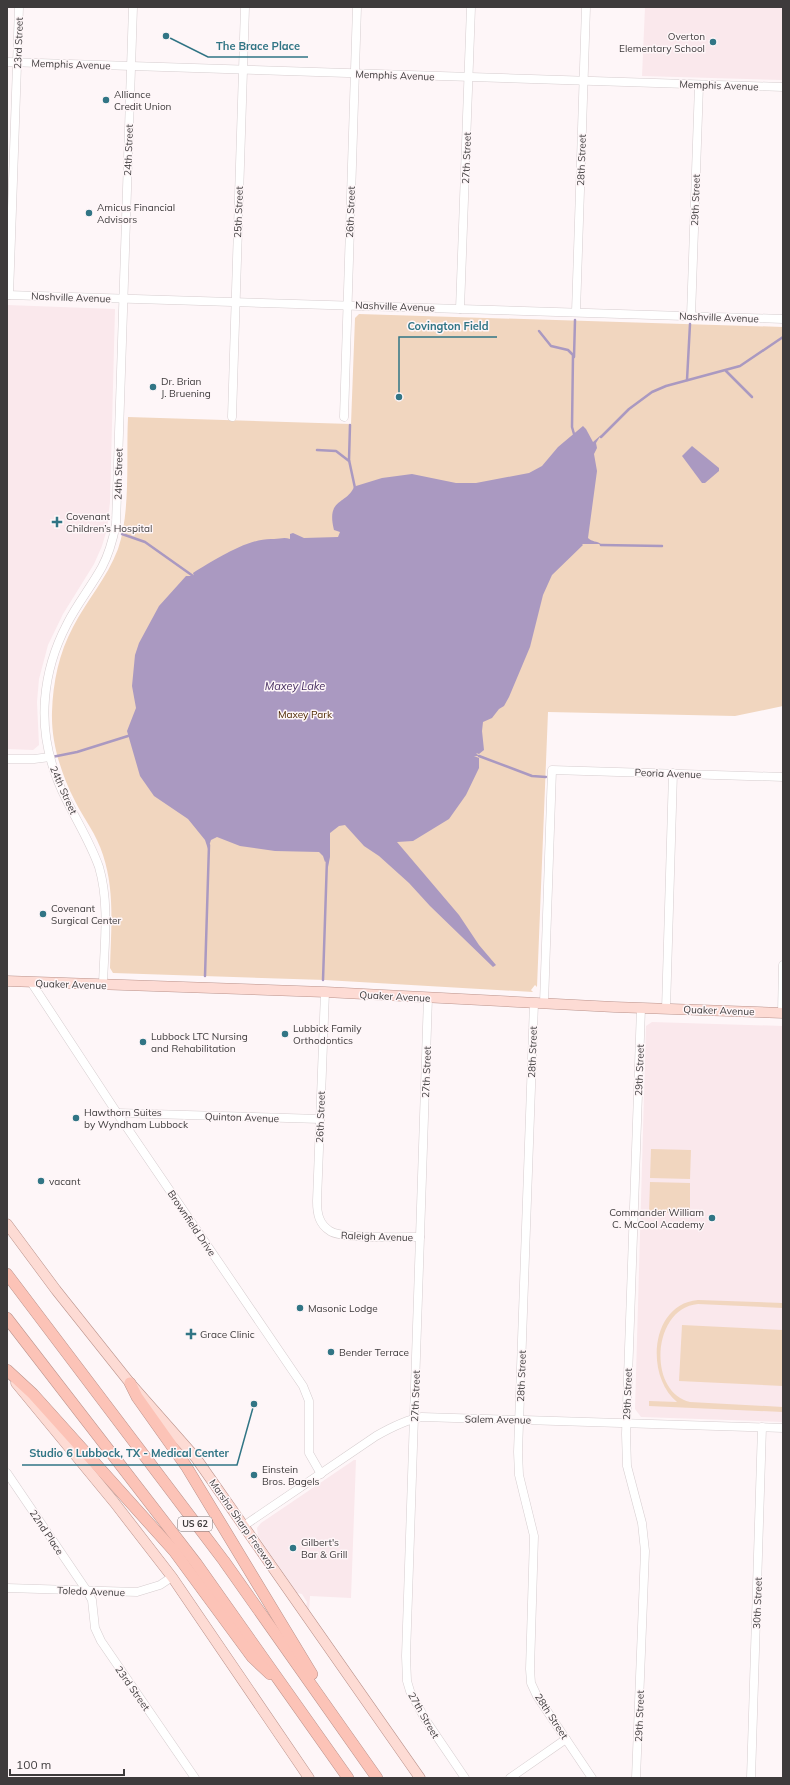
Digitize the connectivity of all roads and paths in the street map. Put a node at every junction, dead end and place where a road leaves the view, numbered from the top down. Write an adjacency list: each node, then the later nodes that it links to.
1 (19, 7): 8 (street, 23rd Street)
2 (133, 7): 9 (street, 24th Street)
3 (245, 7): 10 (street, 25th Street)
4 (357, 7): 11 (street, 26th Street)
5 (471, 7): 12 (street, 27th Street)
6 (586, 7): 13 (street, 28th Street)
7 (7, 62): 8 (street, Memphis Avenue)
8 (17, 62): 9 (street, Memphis Avenue); 16 (street, 23rd Street)
9 (131, 66): 10 (street, Memphis Avenue); 17 (street, 24th Street)
10 (243, 70): 11 (street, Memphis Avenue); 18 (street, 25th Street)
11 (355, 74): 12 (street, Memphis Avenue); 19 (street, 26th Street)
12 (469, 78): 13 (street, Memphis Avenue); 20 (street, 27th Street)
13 (584, 81): 14 (street, Memphis Avenue); 21 (street, 28th Street)
14 (699, 85): 15 (street, Memphis Avenue); 22 (street, 29th Street)
15 (783, 87)
16 (8, 295): 17 (street, Nashville Avenue)
17 (124, 299): 18 (street, Nashville Avenue); 26 (street, 24th Street)
18 (236, 301): 19 (street, Nashville Avenue); 24 (street, 25th Street)
19 (347, 305): 20 (street, Nashville Avenue); 25 (street, 26th Street)
20 (460, 309): 21 (street, Nashville Avenue)
21 (576, 312): 22 (street, Nashville Avenue)
22 (691, 316): 23 (street, Nashville Avenue)
23 (783, 319)
24 (232, 417)
25 (344, 417)
26 (50, 757): 27 (street); 34 (street, 24th Street)
27 (7, 759)
28 (552, 770): 29 (street, Peoria Avenue); 37 (street, 28th Street)
29 (673, 773): 30 (street, Peoria Avenue); 39 (street)
30 (783, 777)
31 (783, 965): 40 (street)
32 (7, 981): 33 (main road, Quaker Avenue)
33 (31, 982): 34 (main road, Quaker Avenue); 41 (street, Brownfield Drive)
34 (103, 985): 35 (main road, Quaker Avenue)
35 (325, 992): 36 (main road, Quaker Avenue); 42 (street, 26th Street)
36 (428, 997): 37 (main road, Quaker Avenue); 45 (street, 27th Street)
37 (539, 1003): 38 (main road, Quaker Avenue); 51 (street, 28th Street)
38 (641, 1008): 39 (main road, Quaker Avenue); 52 (street, 29th Street)
39 (666, 1009): 40 (main road, Quaker Avenue)
40 (782, 1013)
41 (117, 1113): 42 (street, Quinton Avenue); 56 (street, Brownfield Drive)
42 (320, 1119): 44 (street, 26th Street)
43 (7, 1224): 49 (main road, Marsha Sharp Freeway)
44 (335, 1234): 45 (street, Raleigh Avenue)
45 (420, 1237): 50 (street, 27th Street)
46 (7, 1274): 63 (highway, US 62)
47 (7, 1318): 61 (highway, US 62)
48 (7, 1371): 58 (main road); 61 (highway)
49 (130, 1383): 57 (main road, Marsha Sharp Freeway); 63 (highway)
50 (414, 1418): 51 (street, Salem Avenue); 56 (street, Salem Avenue); 69 (street, 27th Street)
51 (519, 1419): 52 (street, Salem Avenue); 62 (street, 28th Street)
52 (626, 1422): 53 (street, Salem Avenue); 72 (street, 29th Street)
53 (762, 1427): 54 (street, Salem Avenue); 73 (street, 30th Street)
54 (783, 1428)
55 (7, 1473): 60 (street, 22nd Place)
56 (321, 1474): 57 (street, Salem Avenue)
57 (244, 1525): 68 (main road, Marsha Sharp Freeway)
58 (172, 1577): 60 (street, Toledo Avenue); 65 (main road)
59 (7, 1588): 60 (street, Toledo Avenue)
60 (87, 1591): 64 (street, 23rd Street)
61 (285, 1688): 66 (highway, US 62)
62 (566, 1738): 70 (street); 71 (street, 28th Street)
63 (358, 1752): 67 (highway, US 62)
64 (196, 1778)
65 (310, 1778)
66 (348, 1778)
67 (377, 1778)
68 (420, 1778)
69 (465, 1778)
70 (510, 1778)
71 (592, 1778)
72 (636, 1778)
73 (751, 1778)

